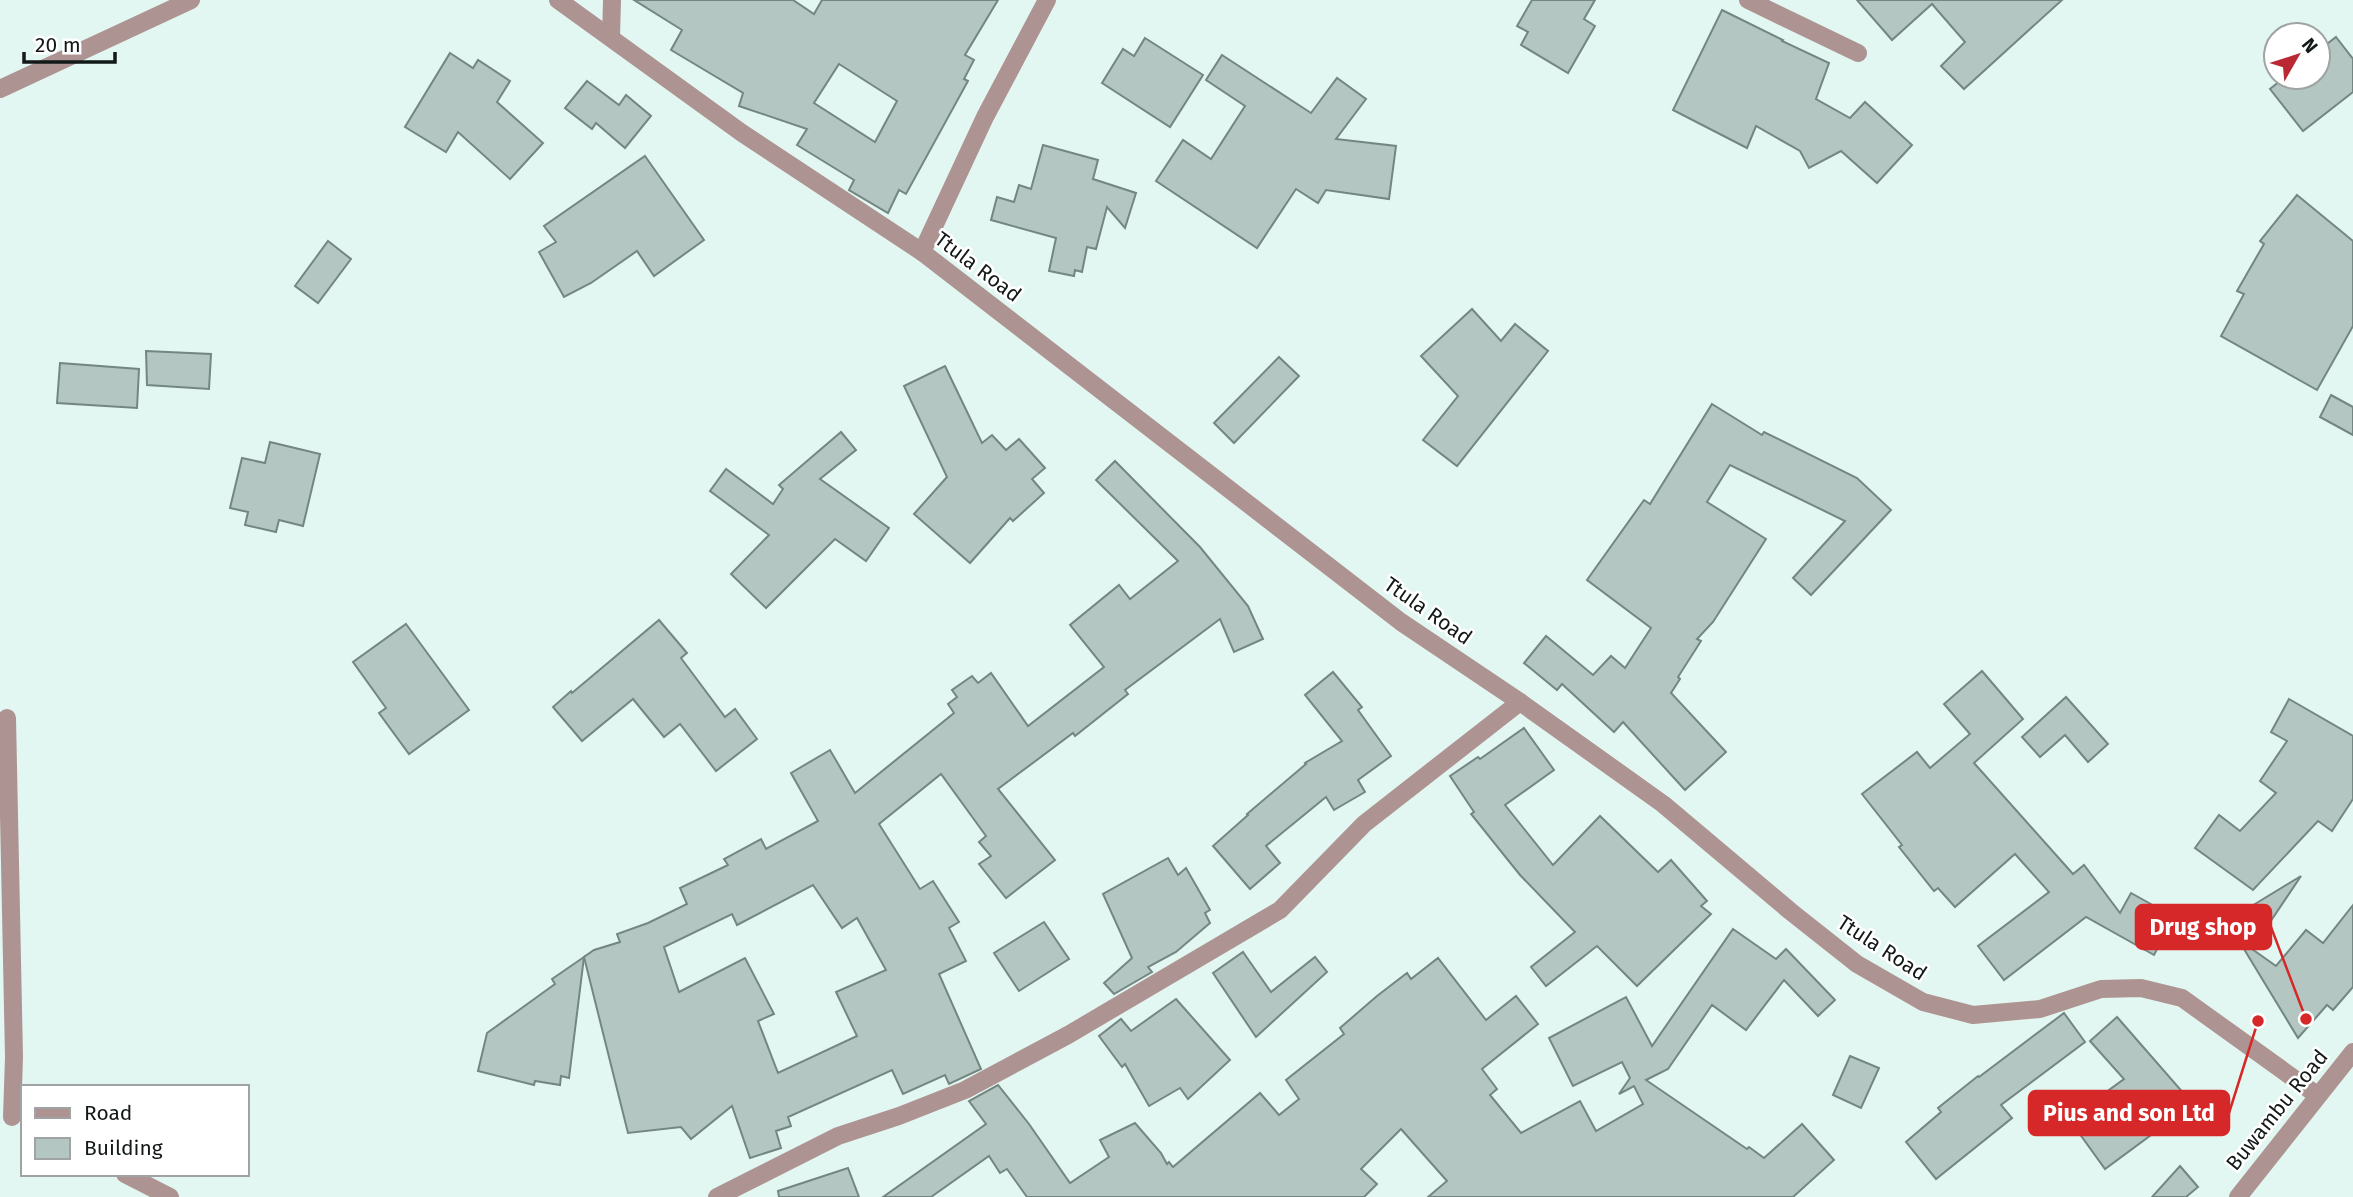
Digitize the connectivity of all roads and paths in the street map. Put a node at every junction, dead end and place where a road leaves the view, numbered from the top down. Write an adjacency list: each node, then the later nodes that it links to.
1 (191, 0): 8 (street)
2 (558, 0): 6 (street, Ttula Road)
3 (612, 0): 6 (street)
4 (1046, 0): 9 (street)
5 (1748, 0): 7 (street)
6 (611, 37): 9 (street, Ttula Road)
7 (1858, 53)
8 (0, 89)
9 (922, 252): 10 (street, Ttula Road)
10 (1520, 702): 13 (street, Ttula Road); 17 (street)
11 (7, 718): 14 (street)
12 (2353, 1052): 13 (street, Buwambu Road)
13 (2317, 1095): 18 (street, Buwambu Road)
14 (12, 1117)
15 (129, 1176): 16 (street)
16 (170, 1197)
17 (717, 1197)
18 (2238, 1197)

